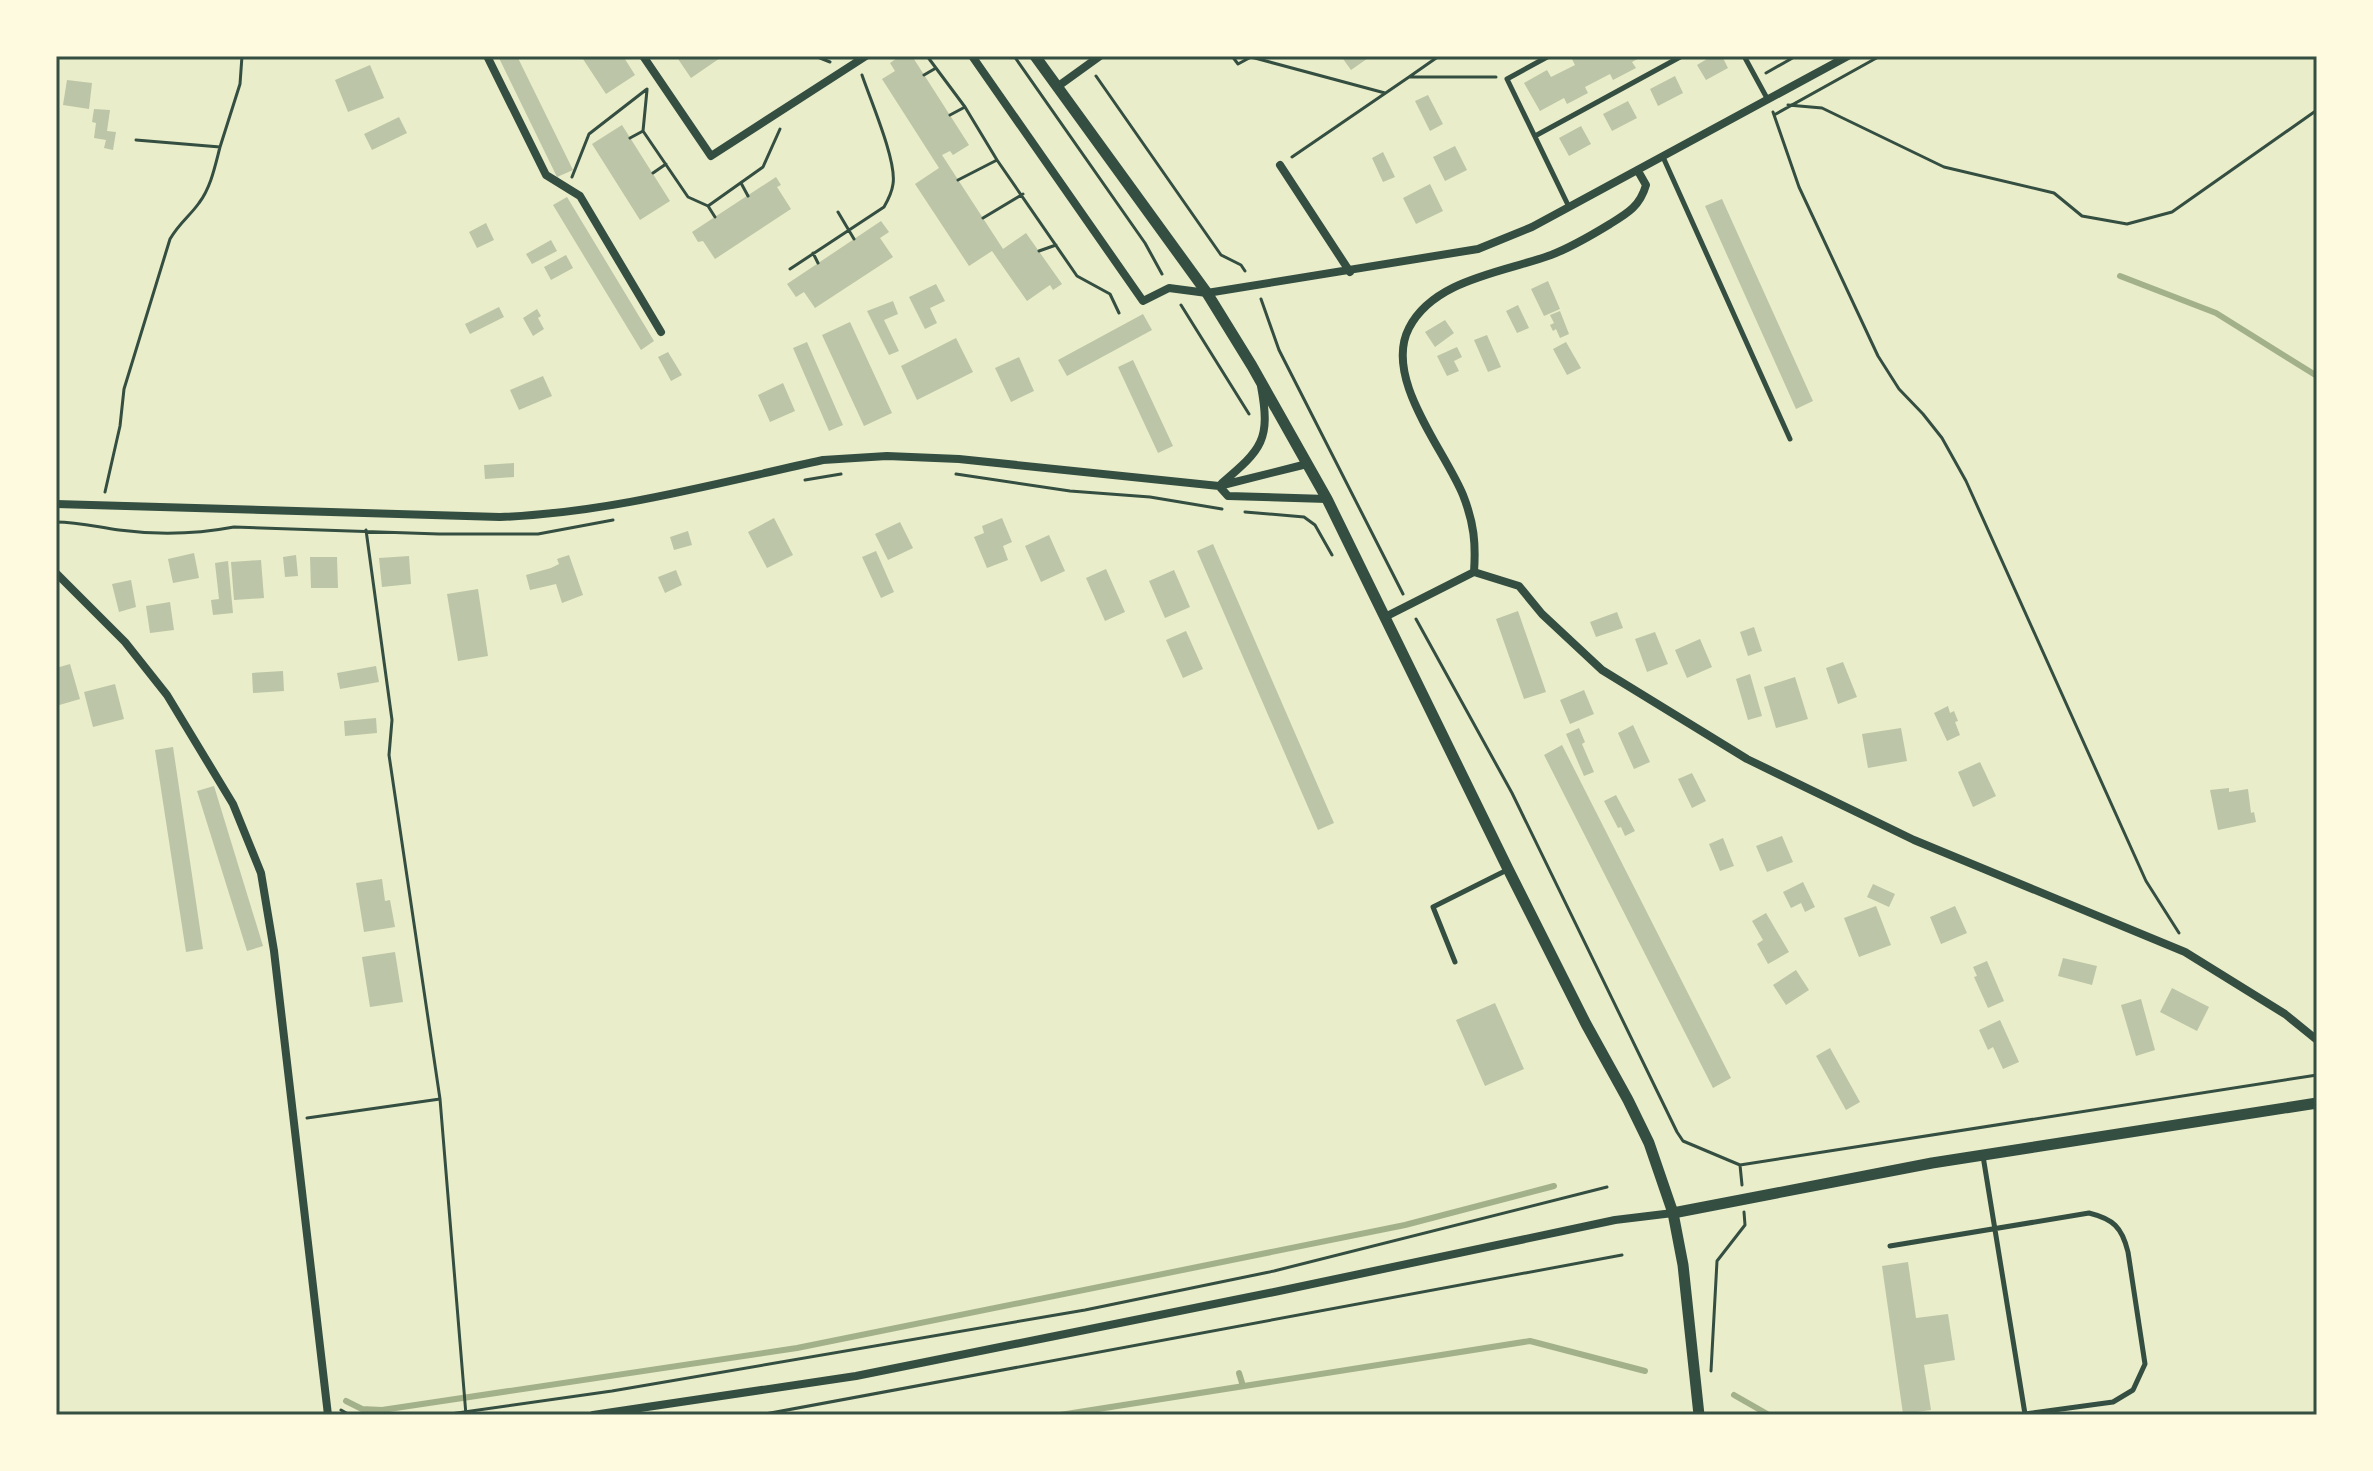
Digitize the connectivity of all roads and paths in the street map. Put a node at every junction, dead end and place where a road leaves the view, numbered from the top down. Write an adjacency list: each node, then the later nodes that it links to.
1 (242, 56): 38 (path)
2 (487, 56): 46 (street)
3 (643, 56): 18 (street)
4 (866, 56): 18 (street)
5 (927, 56): 20 (path)
6 (972, 56): 64 (street)
7 (1014, 56): 64 (path)
8 (1035, 56): 25 (street)
9 (1100, 56): 19 (street)
10 (1232, 56): 27 (path)
11 (1439, 56): 22 (path)
12 (1549, 56): 23 (lane)
13 (1682, 56): 35 (lane)
14 (1744, 56): 24 (lane)
15 (1796, 56): 24 (path)
16 (1848, 56): 28 (street)
17 (1880, 56): 29 (path)
18 (858, 62): 55 (path)
19 (1089, 65): 25 (street); 63 (path)
20 (936, 68): 21 (path); 30 (path)
21 (924, 75)
22 (1409, 77): 23 (path); 27 (path)
23 (1507, 79): 35 (lane)
24 (1756, 79): 28 (lane)
25 (1057, 87): 65 (street)
26 (647, 89): 46 (path)
27 (1385, 93): 42 (path)
28 (1768, 101): 29 (path); 33 (path); 39 (street)
29 (1791, 106): 31 (path); 33 (path)
30 (965, 107): 32 (path); 40 (path)
31 (2317, 110)
32 (950, 115)
33 (1774, 115): 84 (path)
34 (643, 131): 36 (path)
35 (1535, 136): 51 (lane)
36 (630, 138)
37 (136, 140): 38 (path)
38 (220, 147): 73 (path)
39 (1663, 157): 43 (street); 70 (lane)
40 (997, 160): 45 (path); 48 (path)
41 (666, 164): 44 (path)
42 (1280, 165): 62 (street)
43 (1638, 171): 51 (street); 79 (street)
44 (653, 173)
45 (958, 180)
46 (558, 183): 67 (street)
47 (741, 183): 49 (path)
48 (1023, 194): 54 (path); 57 (path)
49 (748, 196)
50 (708, 206): 53 (path)
51 (1569, 207): 62 (street)
52 (838, 212): 55 (path)
53 (715, 217)
54 (983, 218)
55 (848, 231): 56 (path); 59 (path)
56 (854, 239)
57 (1056, 245): 58 (path); 66 (path)
58 (1039, 251)
59 (813, 253): 60 (path); 61 (path)
60 (818, 263)
61 (790, 269)
62 (1350, 272): 63 (street)
63 (1256, 286): 65 (street); 81 (path)
64 (1169, 288): 65 (street); 69 (path)
65 (1207, 293): 68 (street)
66 (1119, 313)
67 (661, 332)
68 (1260, 382): 71 (street); 72 (street)
69 (1254, 424)
70 (1790, 439)
71 (1307, 464): 72 (street); 74 (street)
72 (1219, 486): 74 (street); 77 (street)
73 (105, 495)
74 (1327, 499): 82 (street)
75 (56, 504): 77 (street)
76 (1265, 513): 78 (path)
77 (367, 514): 88 (path)
78 (1332, 555)
79 (1474, 572): 81 (street); 84 (street)
80 (56, 573): 90 (street)
81 (1408, 605): 82 (street); 92 (path)
82 (1385, 617): 83 (street)
83 (1508, 869): 85 (lane); 95 (street)
84 (2185, 952): 86 (street)
85 (1455, 962)
86 (2317, 1040)
87 (2317, 1075): 92 (path)
88 (440, 1099): 90 (path); 101 (path)
89 (2317, 1103): 91 (street)
90 (294, 1120): 103 (street)
91 (1983, 1155): 94 (street); 96 (lane)
92 (1740, 1165): 94 (path)
93 (1607, 1187): 101 (path)
94 (1744, 1201): 95 (street); 99 (path)
95 (1673, 1213): 106 (street); 108 (street)
96 (1994, 1231): 97 (lane); 102 (lane); 102 (lane)
97 (1890, 1246)
98 (1622, 1255): 107 (path)
99 (1711, 1381)
100 (341, 1410): 104 (path)
101 (466, 1414): 105 (path)
102 (2022, 1414)
103 (328, 1415)
104 (350, 1415)
105 (443, 1415)
106 (593, 1415)
107 (760, 1415)
108 (1699, 1415)

